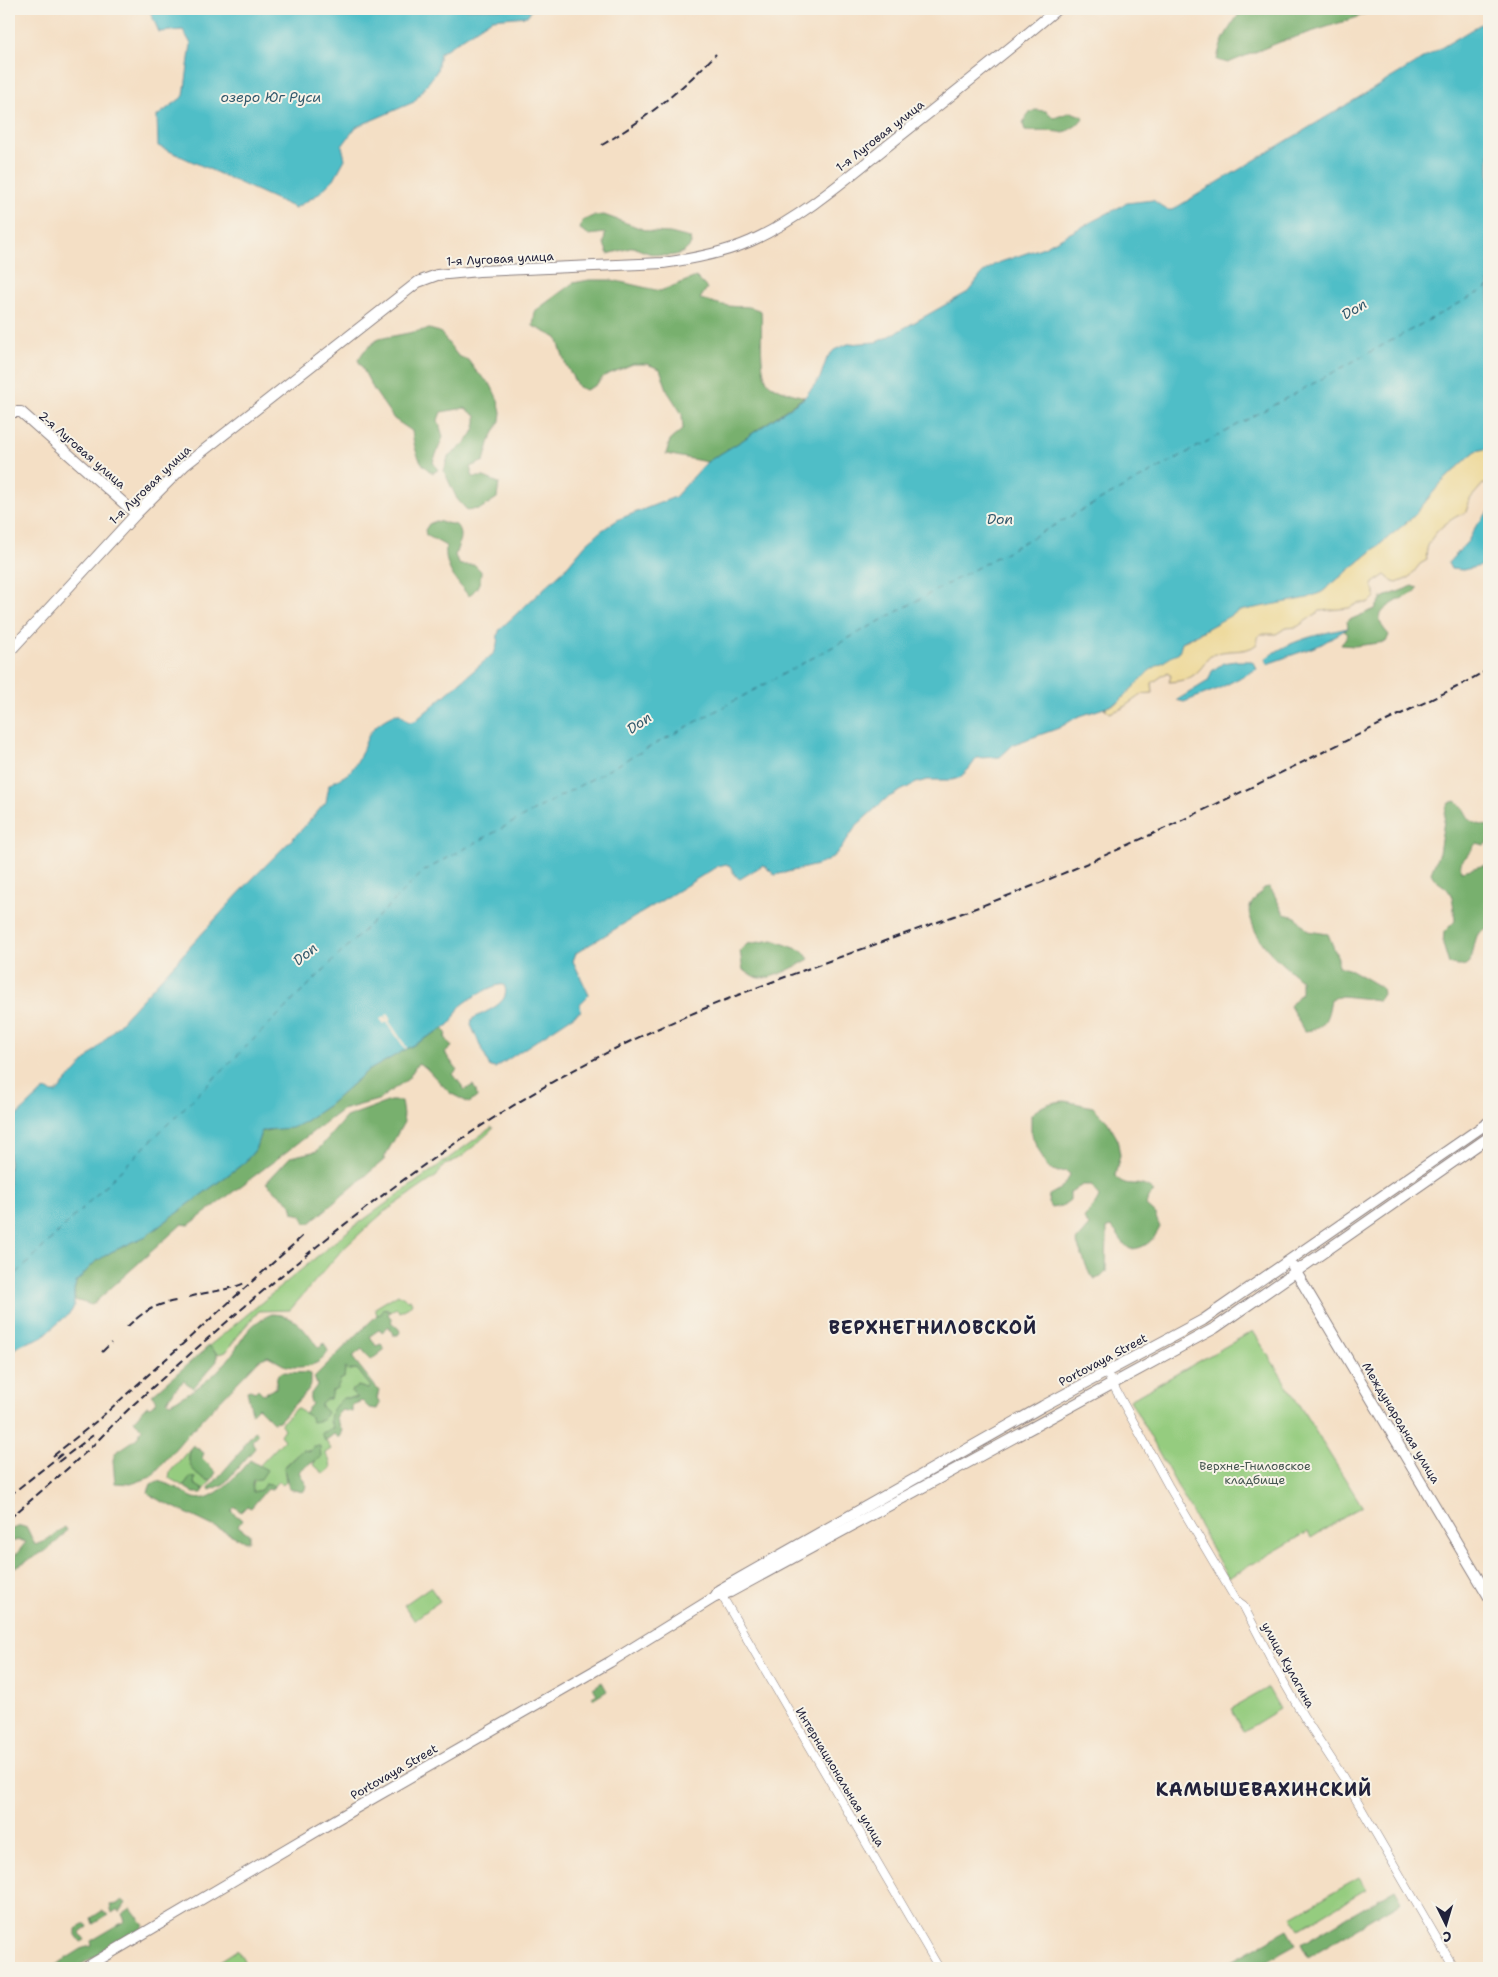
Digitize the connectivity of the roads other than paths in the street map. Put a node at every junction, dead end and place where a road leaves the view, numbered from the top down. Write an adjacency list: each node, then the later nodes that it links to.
1 (1057, 9): 3 (main road, 1-я Луговая улица)
2 (9, 412): 3 (main road, 2-я Луговая улица)
3 (136, 514): 4 (main road, 1-я Луговая улица)
4 (9, 652)
5 (1489, 1122): 7 (main road, Portovaya Street)
6 (1489, 1137): 8 (main road, Portovaya Street)
7 (1290, 1262): 8 (main road, Международная улица); 9 (main road, Portovaya Street)
8 (1296, 1271): 10 (main road, Portovaya Street); 14 (main road, Международная улица)
9 (1190, 1327): 10 (main road); 11 (main road, Portovaya Street)
10 (1197, 1337): 12 (main road, Portovaya Street)
11 (1106, 1372): 12 (street, улица Кулагина); 13 (main road, Portovaya Street)
12 (1112, 1383): 13 (main road, Portovaya Street); 17 (street, улица Кулагина)
13 (719, 1596): 15 (main road, Portovaya Street); 16 (street, Интернациональная улица)
14 (1489, 1597)
15 (85, 1968)
16 (939, 1968)
17 (1454, 1968)

